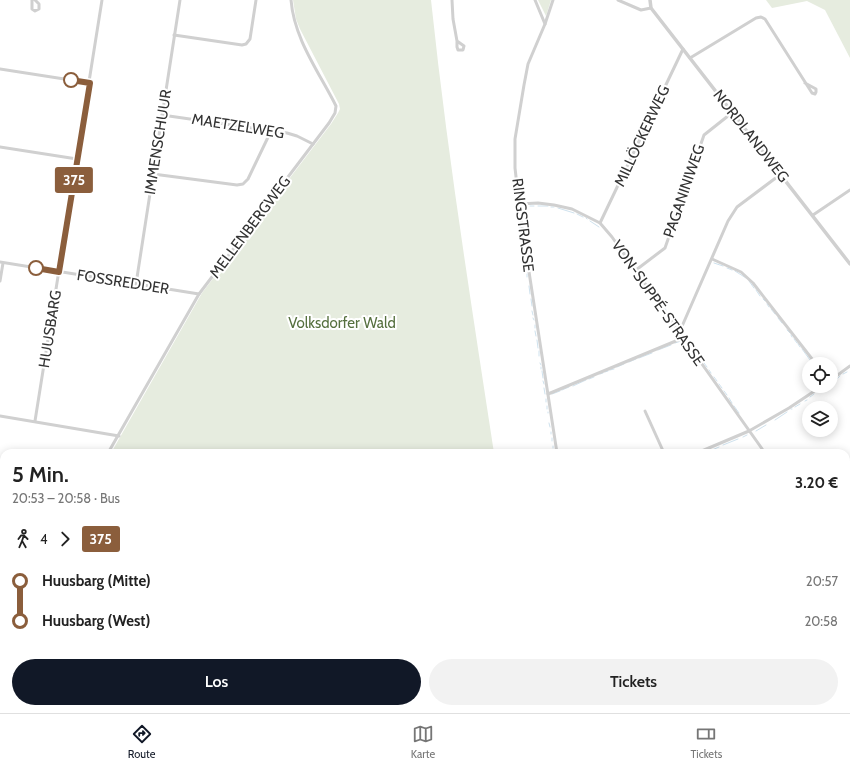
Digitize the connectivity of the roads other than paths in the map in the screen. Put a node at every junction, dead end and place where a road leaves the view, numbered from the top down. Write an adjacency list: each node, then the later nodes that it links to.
1 (102, 0): 17 (street, HUUSBARG)
2 (180, 0): 12 (street, IMMENSCHUUR)
3 (256, 0): 12 (street)
4 (291, 0): 22 (street, MELLENBERGWEG)
5 (452, 0): 13 (street)
6 (535, 0): 11 (street)
7 (553, 0): 11 (street, RINGSTRASSE)
8 (618, 0): 10 (street)
9 (650, 0): 10 (street, NORDLANDWEG)
10 (652, 8): 14 (street, NORDLANDWEG)
11 (545, 24): 28 (street, RINGSTRASSE)
12 (174, 35): 20 (street, IMMENSCHUUR)
13 (457, 41)
14 (683, 49): 15 (street, NORDLANDWEG); 30 (street, MILLÖCKERWEG)
15 (690, 58): 18 (street); 19 (street, NORDLANDWEG)
16 (0, 69): 17 (street)
17 (90, 83): 24 (street, HUUSBARG)
18 (805, 83)
19 (733, 112): 26 (street, NORDLANDWEG); 34 (street, PAGANINIWEG)
20 (162, 115): 21 (street, MAETZELWEG); 25 (street, IMMENSCHUUR)
21 (271, 131): 22 (street, MAETZELWEG); 25 (street)
22 (313, 144): 38 (street, MELLENBERGWEG)
23 (0, 147): 24 (street)
24 (77, 159): 35 (street, HUUSBARG)
25 (153, 174): 37 (street, IMMENSCHUUR)
26 (781, 174): 29 (street, NORDLANDWEG); 31 (street)
27 (850, 190): 29 (street)
28 (519, 204): 30 (street, VON-SUPPÉ-STRASSE); 45 (street, RINGSTRASSE)
29 (813, 215): 33 (street, NORDLANDWEG)
30 (600, 223): 34 (street, VON-SUPPÉ-STRASSE)
31 (712, 259): 39 (street); 41 (street)
32 (2, 262): 35 (street, FOSSREDDER); 36 (street)
33 (850, 264)
34 (636, 270): 39 (street, VON-SUPPÉ-STRASSE)
35 (59, 272): 37 (street, FOSSREDDER); 48 (street, HUUSBARG)
36 (0, 281)
37 (136, 284): 38 (street, FOSSREDDER)
38 (199, 294): 50 (street, MELLENBERGWEG)
39 (679, 331): 40 (street, VON-SUPPÉ-STRASSE)
40 (683, 338): 45 (street); 49 (street, VON-SUPPÉ-STRASSE)
41 (811, 357)
42 (850, 366): 43 (street)
43 (838, 375)
44 (812, 393): 49 (street)
45 (548, 394): 52 (street, RINGSTRASSE)
46 (645, 411): 53 (street)
47 (0, 416): 48 (street)
48 (35, 421): 50 (street)
49 (749, 431): 54 (street); 55 (street, VON-SUPPÉ-STRASSE)
50 (119, 436): 51 (street, MELLENBERGWEG)
51 (111, 449)
52 (556, 449)
53 (662, 449)
54 (706, 449)
55 (762, 449)

